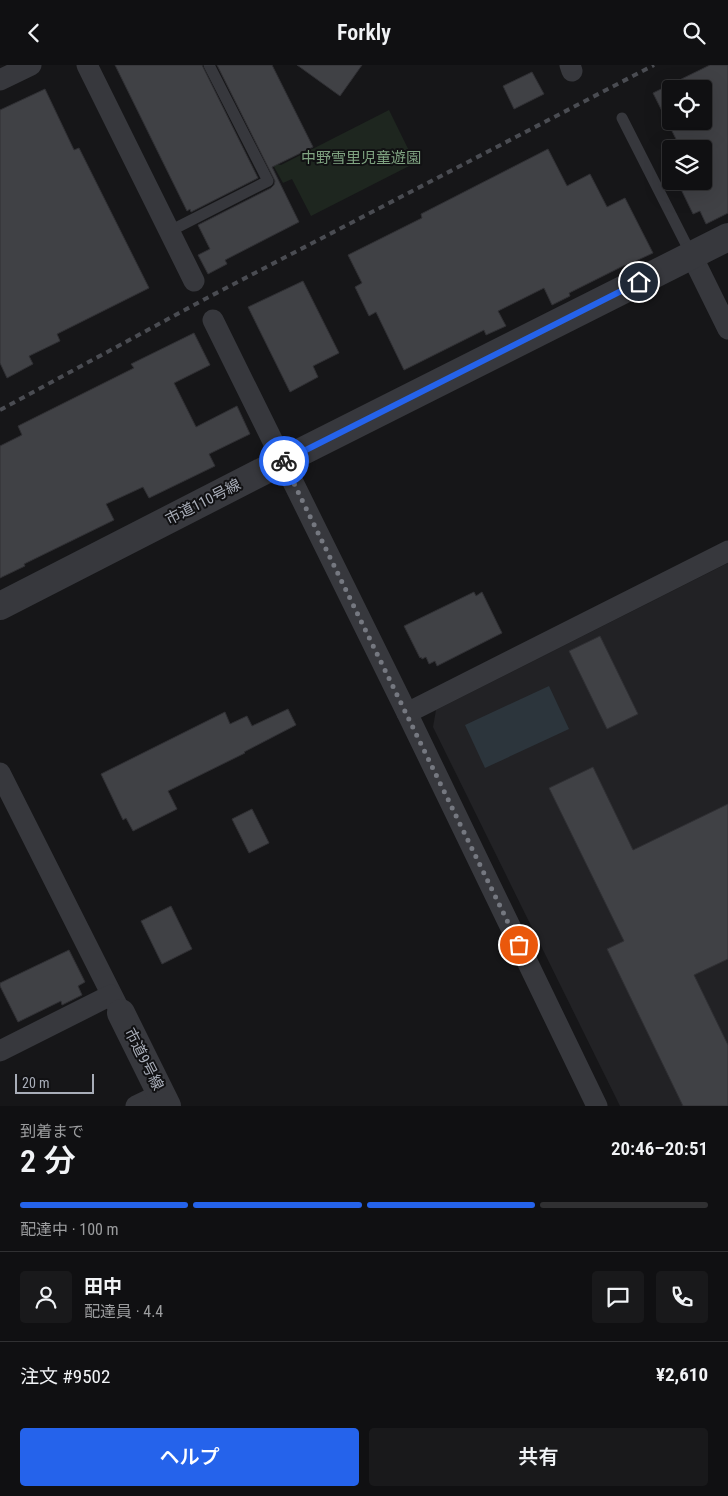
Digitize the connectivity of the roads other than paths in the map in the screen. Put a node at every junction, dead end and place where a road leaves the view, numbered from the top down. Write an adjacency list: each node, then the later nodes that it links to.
1 (31, 65): 4 (street)
2 (86, 65): 6 (street)
3 (209, 65): 6 (lane)
4 (0, 80)
5 (622, 118): 8 (lane)
6 (170, 231): 9 (street)
7 (728, 237): 8 (street, 市道110号線)
8 (692, 255): 11 (street); 12 (street, 市道110号線)
9 (194, 281)
10 (213, 320): 12 (street)
11 (728, 329)
12 (283, 461): 14 (street, 市道110号線); 15 (street)
13 (728, 551): 15 (street)
14 (0, 607)
15 (407, 713): 21 (street)
16 (0, 773): 17 (street)
17 (116, 1004): 18 (street); 19 (street, 市道9号線)
18 (0, 1051)
19 (164, 1100): 20 (street)
20 (136, 1106)
21 (597, 1106)

